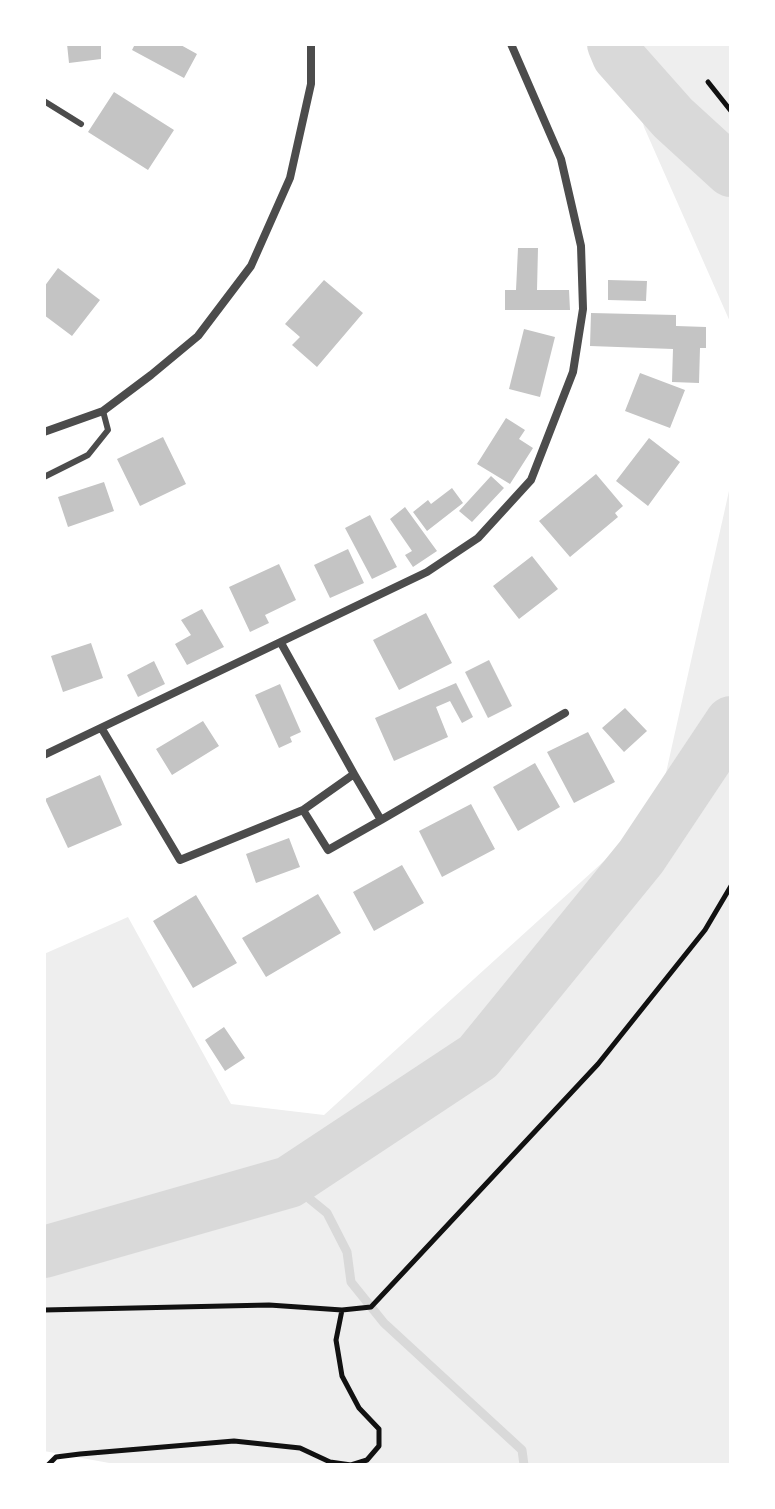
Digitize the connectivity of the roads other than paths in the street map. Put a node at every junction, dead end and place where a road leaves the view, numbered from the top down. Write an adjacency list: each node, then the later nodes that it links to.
1 (311, 44): 5 (street)
2 (511, 44): 8 (street)
3 (44, 101): 4 (lane)
4 (81, 124)
5 (103, 411): 6 (street); 7 (lane)
6 (44, 432)
7 (44, 477)
8 (281, 643): 10 (street); 12 (street)
9 (565, 713): 14 (street)
10 (102, 729): 11 (street); 13 (street)
11 (44, 755)
12 (354, 774): 13 (street); 14 (street)
13 (303, 810): 14 (street)
14 (381, 820)

